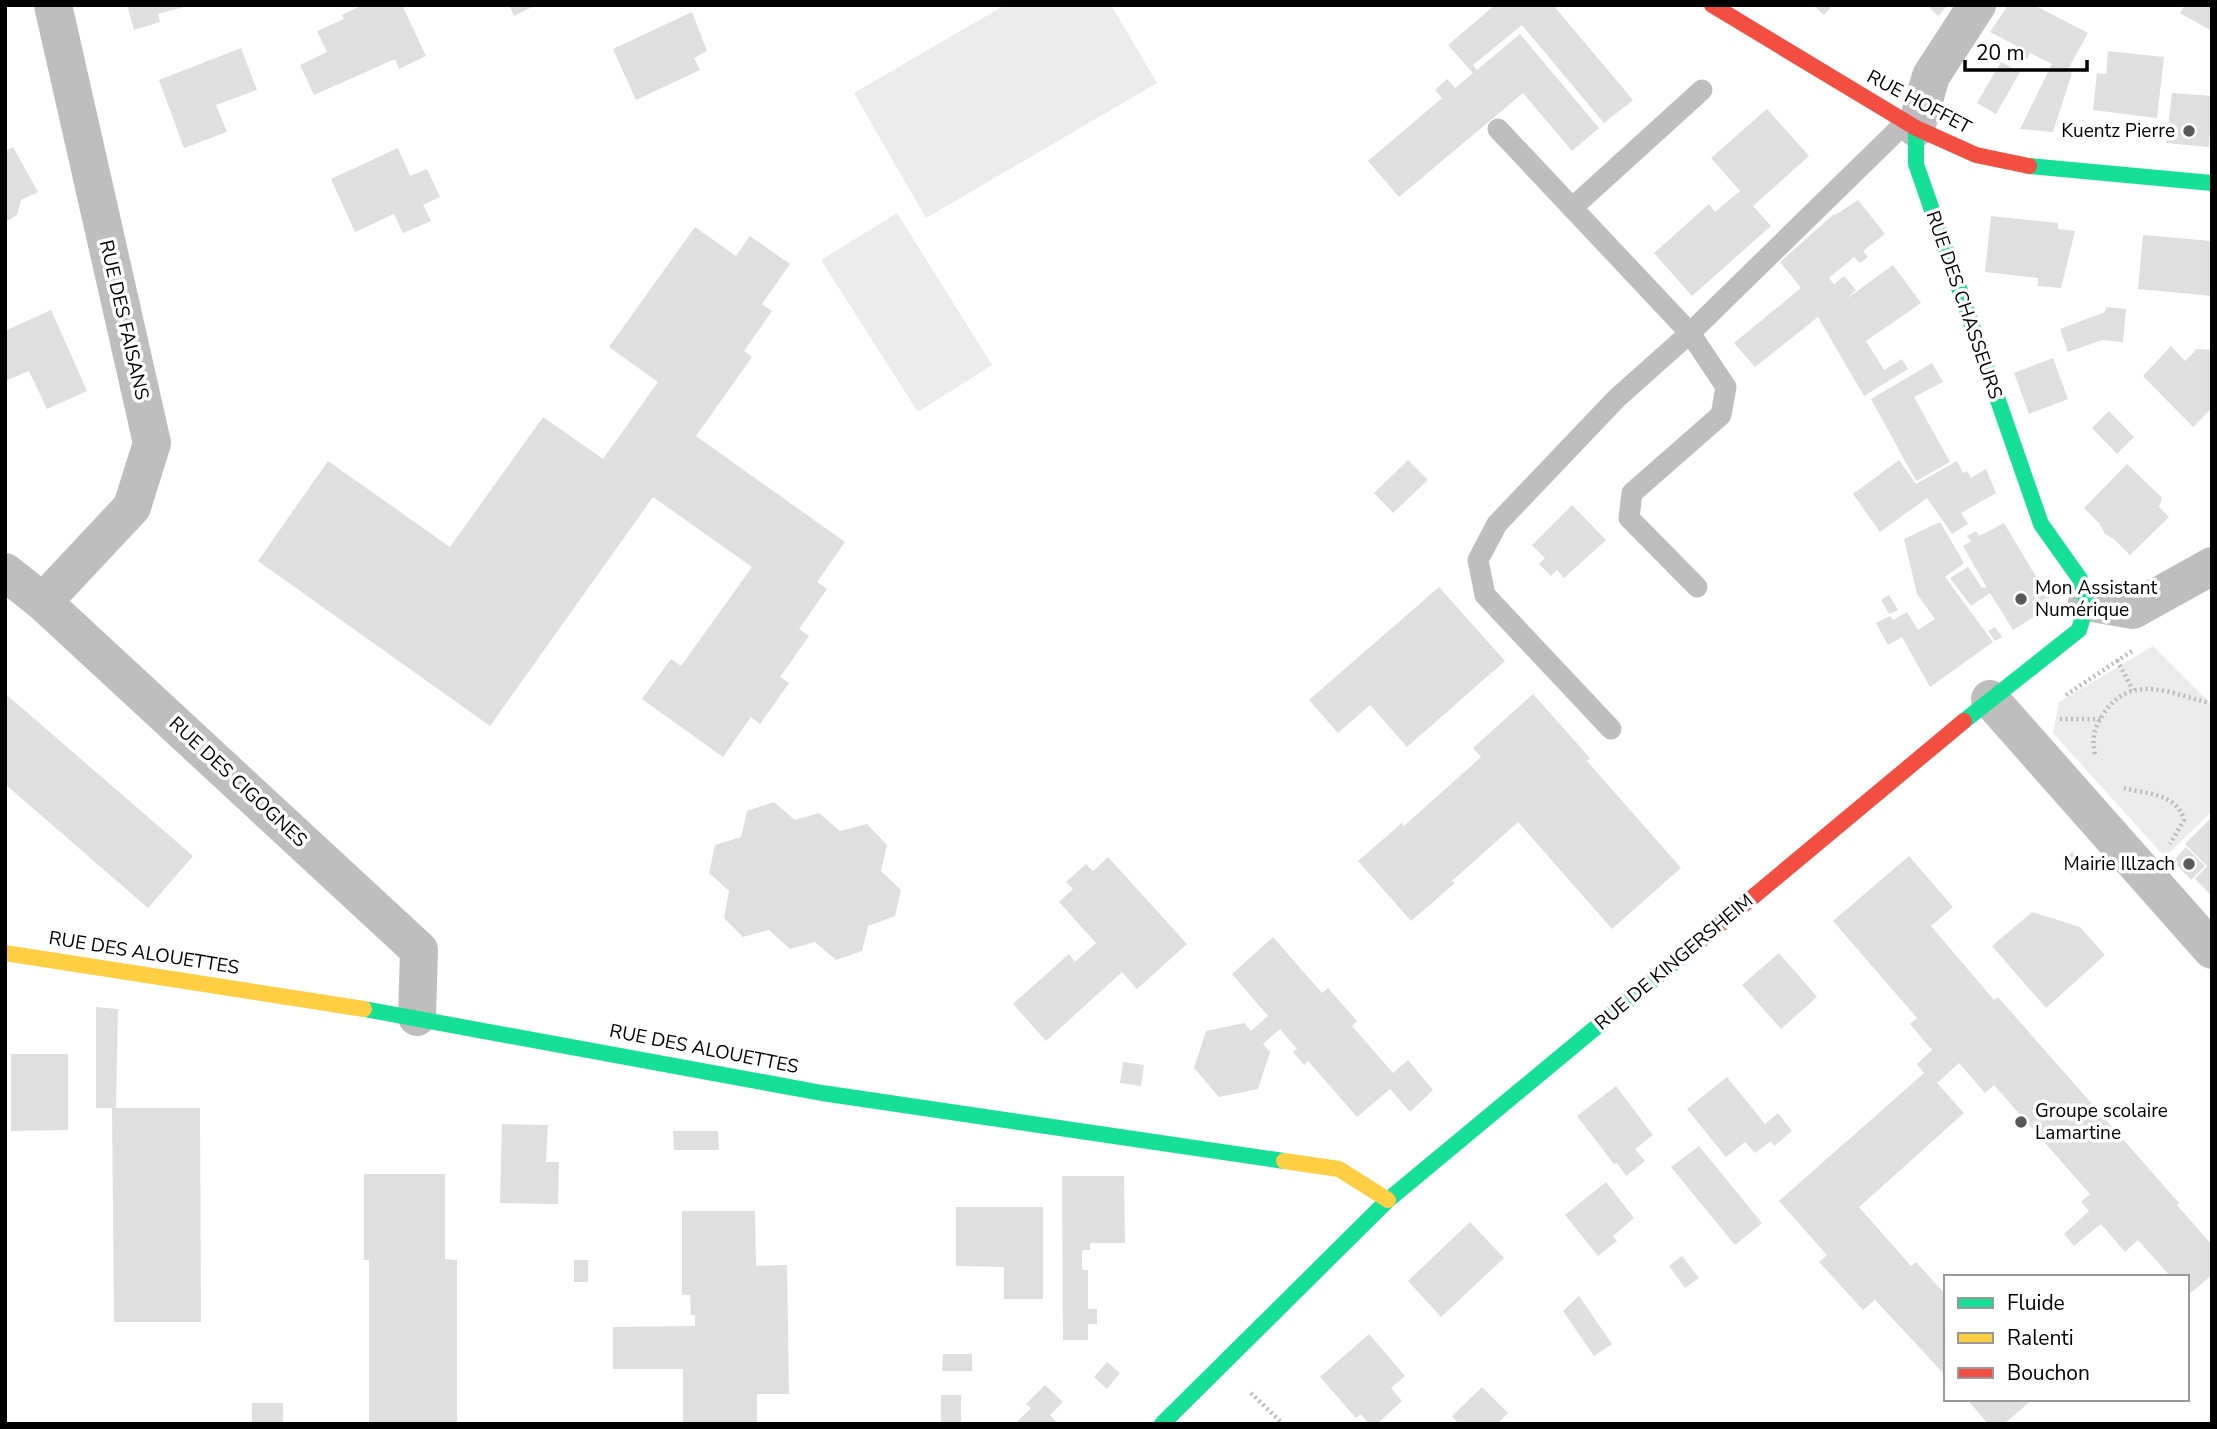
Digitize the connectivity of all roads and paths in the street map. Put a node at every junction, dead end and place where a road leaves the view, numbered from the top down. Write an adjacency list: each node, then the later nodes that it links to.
1 (53, 5): 13 (street, RUE DES FAISANS)
2 (1712, 5): 5 (street, RUE HOFFET)
3 (1977, 5): 5 (street, RUE DES CHASSEURS)
4 (1702, 90): 8 (lane)
5 (1911, 125): 7 (street, RUE HOFFET); 9 (lane); 14 (street, RUE DES CHASSEURS)
6 (1498, 129): 8 (lane)
7 (2212, 183)
8 (1572, 208): 9 (lane)
9 (1690, 333): 12 (lane); 21 (lane)
10 (2212, 566): 14 (street)
11 (5, 572): 13 (street, RUE DES CIGOGNES)
12 (1698, 587)
13 (44, 602): 27 (street, RUE DES CIGOGNES)
14 (2087, 602): 17 (street, RUE DE KINGERSHEIM)
15 (2117, 660): 16 (path)
16 (2133, 690): 18 (path); 20 (path)
17 (1990, 699): 24 (street); 28 (street, RUE DE KINGERSHEIM)
18 (2210, 703)
19 (2052, 719): 20 (path)
20 (2101, 719): 22 (path)
21 (1611, 729)
22 (2099, 764)
23 (2116, 786): 24 (path)
24 (2142, 872): 25 (street)
25 (2212, 950)
26 (5, 953): 27 (street, RUE DES ALOUETTES)
27 (417, 1017): 28 (street, RUE DES ALOUETTES)
28 (1388, 1200): 29 (street, RUE DE KINGERSHEIM)
29 (1162, 1424)

